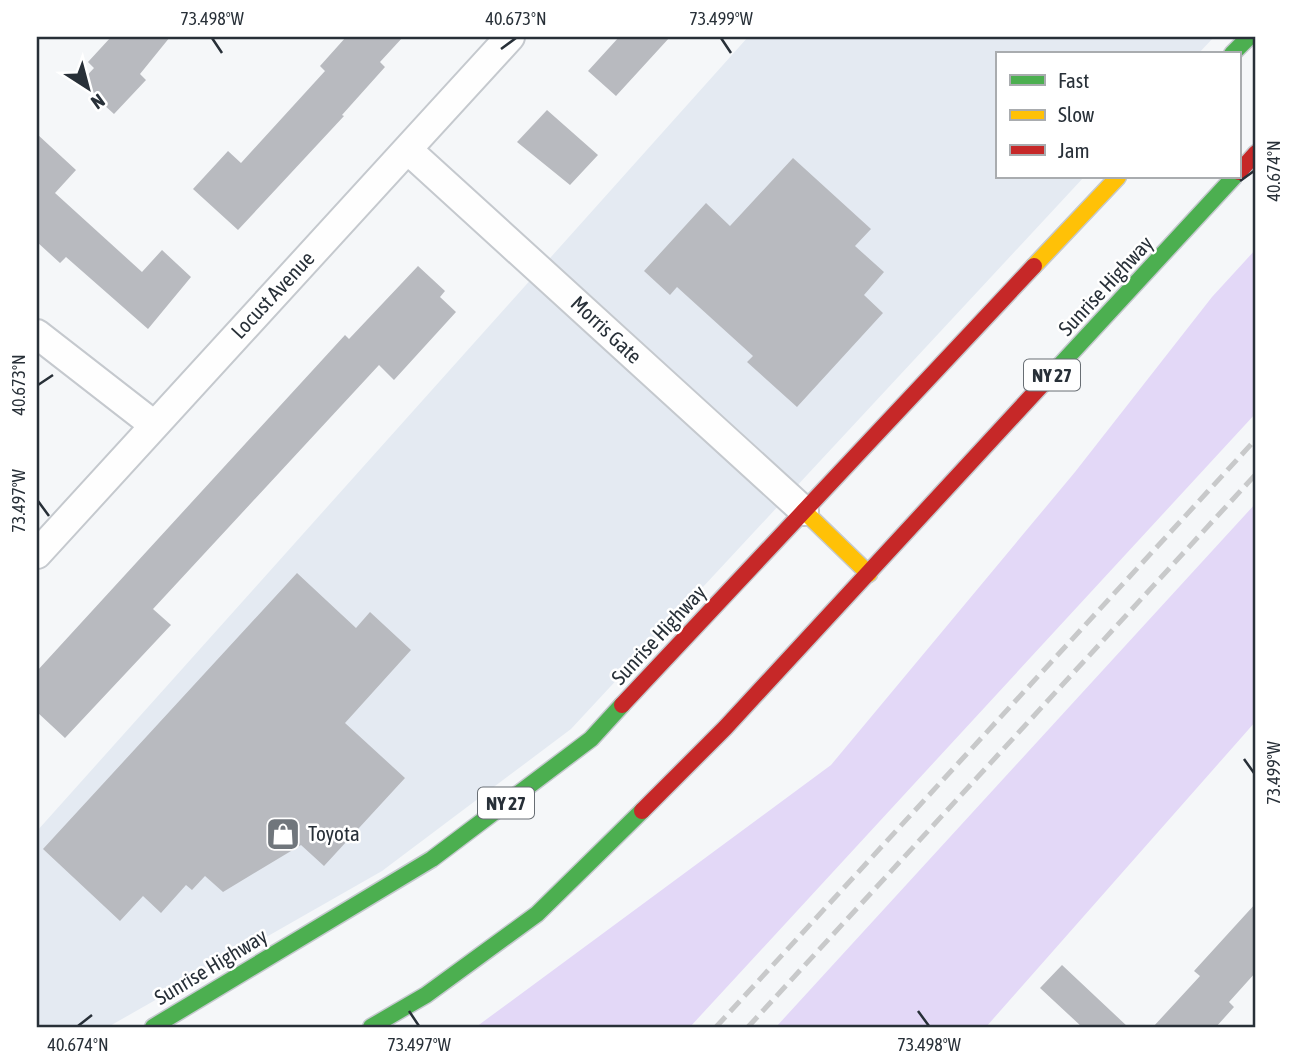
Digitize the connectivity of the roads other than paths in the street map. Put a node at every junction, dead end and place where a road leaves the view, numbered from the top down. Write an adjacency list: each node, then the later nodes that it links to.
1 (510, 37): 4 (street, Locust Avenue)
2 (1248, 37): 3 (highway)
3 (1234, 52)
4 (408, 150): 10 (street, Locust Avenue); 11 (street, Morris Gate)
5 (1256, 153): 6 (highway)
6 (1240, 171)
7 (1117, 178): 11 (highway, Sunrise Highway / NY 27)
8 (1233, 178): 13 (highway, Sunrise Highway / NY 27)
9 (37, 334): 10 (street)
10 (154, 425): 12 (street, Locust Avenue)
11 (804, 511): 13 (highway); 14 (highway, Sunrise Highway / NY 27)
12 (37, 554)
13 (869, 574): 15 (highway, Sunrise Highway / NY 27)
14 (153, 1027)
15 (371, 1027)

